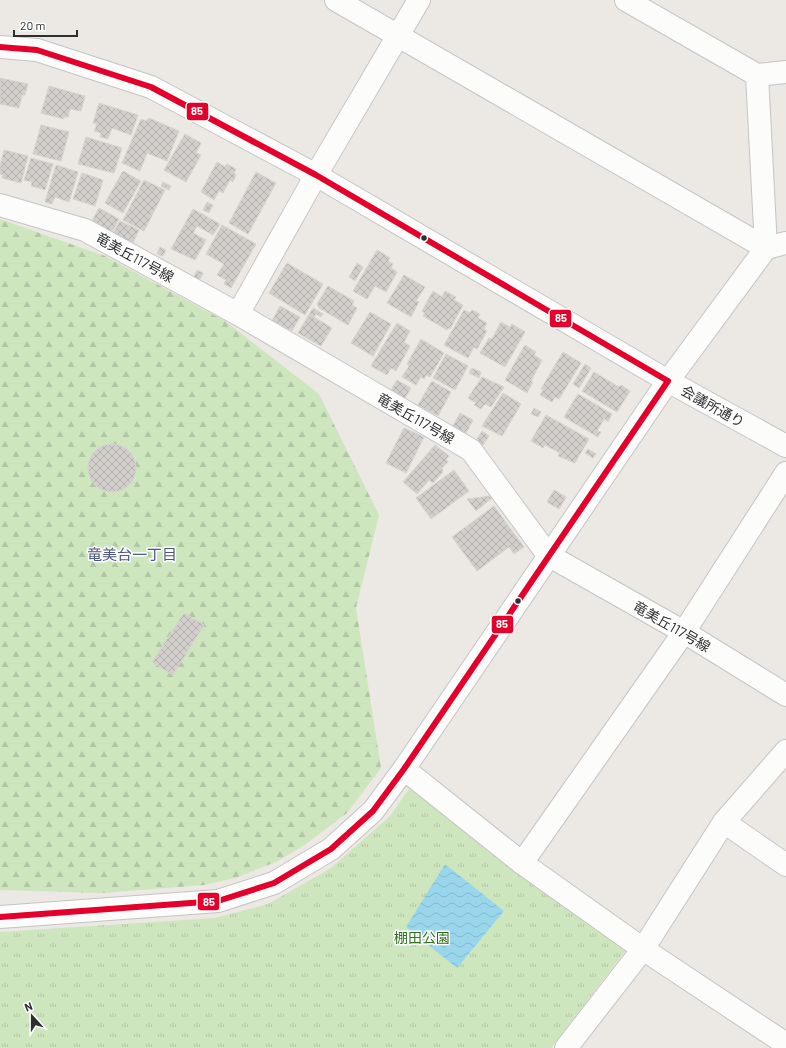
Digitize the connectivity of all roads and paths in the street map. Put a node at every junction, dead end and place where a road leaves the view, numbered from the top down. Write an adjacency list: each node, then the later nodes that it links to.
1 (336, 0): 4 (street)
2 (419, 0): 4 (street)
3 (626, 0): 7 (street)
4 (398, 36): 8 (street); 10 (street)
5 (0, 47): 8 (street, 会議所通り)
6 (786, 72): 7 (street)
7 (757, 75): 10 (street)
8 (316, 175): 11 (street); 12 (street, 会議所通り)
9 (0, 205): 11 (street, 竜美丘117号線)
10 (776, 245): 12 (street)
11 (238, 314): 15 (street, 竜美丘117号線)
12 (668, 381): 13 (street, 会議所通り); 15 (street)
13 (786, 446)
14 (786, 473): 16 (street)
15 (548, 555): 16 (street, 竜美丘117号線); 19 (street)
16 (684, 632): 17 (street, 竜美丘117号線); 21 (street)
17 (786, 695)
18 (786, 751): 20 (street)
19 (404, 769): 21 (street); 23 (street)
20 (724, 822): 22 (street); 24 (street)
21 (522, 863): 24 (street)
22 (786, 864)
23 (0, 917)
24 (643, 949): 25 (street); 26 (street)
25 (786, 1044)
26 (566, 1048)

